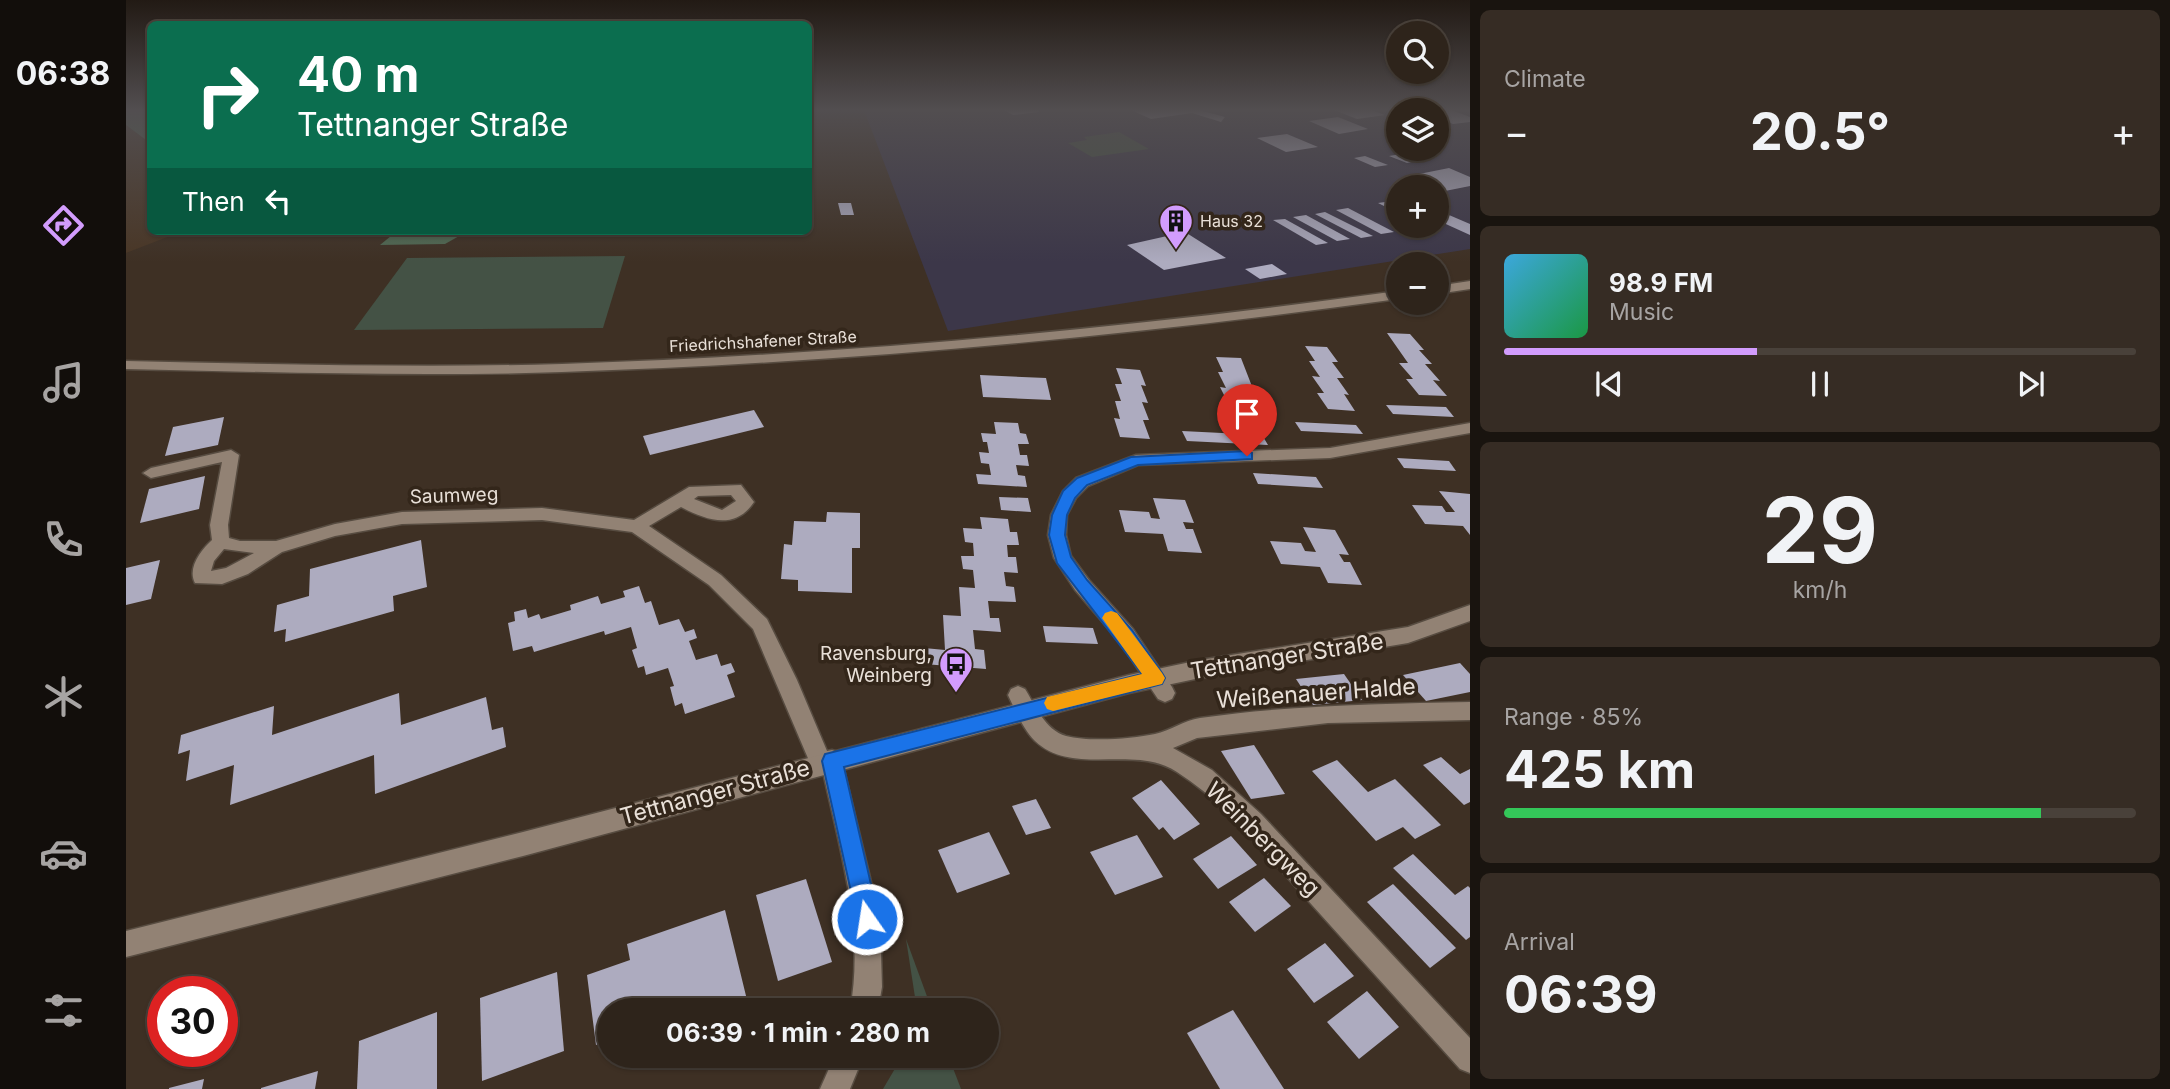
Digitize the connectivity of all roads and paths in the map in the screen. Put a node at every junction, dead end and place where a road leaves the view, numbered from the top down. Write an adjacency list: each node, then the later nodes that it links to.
1 (1470, 285): 2 (street)
2 (1449, 288)
3 (1386, 297): 4 (street, Friedrichshafener Straße)
4 (126, 365)
5 (1470, 428): 12 (street)
6 (151, 473): 9 (street)
7 (681, 500): 8 (street)
8 (636, 526): 10 (street, Saumweg); 16 (street, Saumweg)
9 (221, 542): 10 (street, Saumweg); 10 (street, Saumweg)
10 (276, 547)
11 (1470, 613): 12 (street, Tettnanger Straße)
12 (1160, 686): 13 (street, Tettnanger Straße)
13 (1023, 702): 15 (street, Weinbergweg); 16 (street, Tettnanger Straße)
14 (1470, 711): 15 (street, Weißenauer Halde)
15 (1127, 748): 19 (street, Weinbergweg)
16 (827, 762): 17 (street, Tettnanger Straße); 18 (street, Saumweg)
17 (126, 944)
18 (867, 998)
19 (1470, 1059)
20 (844, 1068): 21 (street)
21 (835, 1089)

